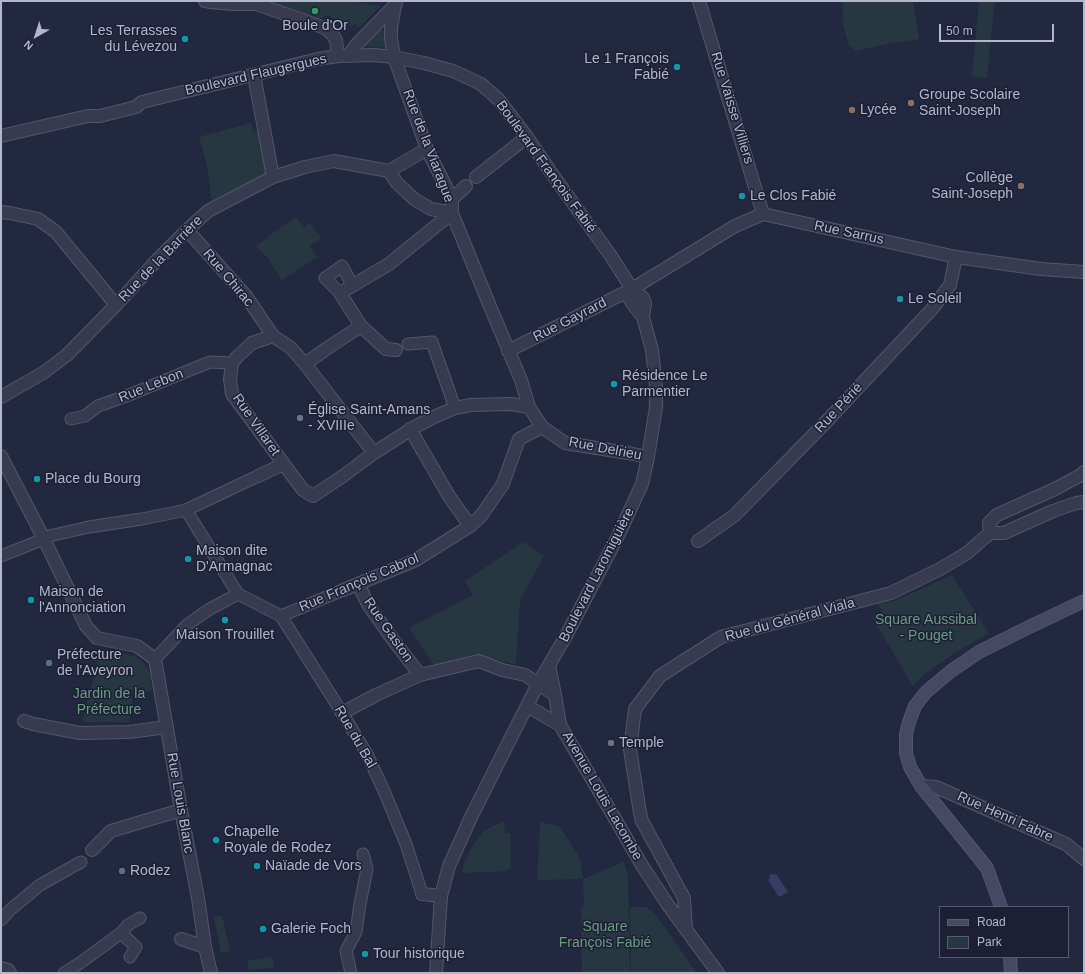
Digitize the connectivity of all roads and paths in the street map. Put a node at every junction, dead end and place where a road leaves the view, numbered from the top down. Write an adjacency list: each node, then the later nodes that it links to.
1 (205, 1): 4 (street)
2 (700, 1): 17 (street, Rue Vaïsse Villiers)
3 (397, 3): 4 (street); 5 (street, Rue de la Viarague)
4 (343, 56): 5 (street, Boulevard Flaugergues); 6 (street, Boulevard Flaugergues)
5 (394, 57): 8 (street, Boulevard François Fabié); 9 (street, Rue de la Viarague)
6 (254, 75): 7 (street, Boulevard Flaugergues); 11 (street)
7 (1, 136)
8 (527, 137): 12 (street); 22 (street, Boulevard François Fabié)
9 (427, 149): 10 (street); 14 (street, Rue de la Viarague)
10 (389, 171): 11 (street, Rue de la Barrière); 16 (street)
11 (273, 177): 18 (street, Rue de la Barrière)
12 (476, 177)
13 (466, 186): 14 (street)
14 (452, 199): 16 (street, Rue de la Viarague)
15 (1, 212): 24 (street)
16 (452, 213): 21 (street); 29 (street)
17 (763, 214): 19 (street, Rue Sarrus); 22 (street)
18 (187, 230): 24 (street, Rue de la Barrière); 26 (street, Rue Chirac)
19 (956, 258): 20 (street, Rue Sarrus); 49 (street, Rue Périé)
20 (1084, 272)
21 (353, 286): 23 (street); 23 (street)
22 (632, 289): 29 (street, Rue Gayrard); 40 (street, Boulevard Laromiguière)
23 (340, 293): 25 (street)
24 (116, 305): 32 (street, Rue de la Barrière)
25 (361, 326): 28 (street); 31 (street)
26 (270, 332): 30 (street); 31 (street)
27 (408, 344): 34 (street)
28 (396, 350)
29 (508, 351): 33 (street)
30 (232, 363): 35 (street, Rue Lebon); 41 (street, Rue Villaret)
31 (305, 364): 38 (street)
32 (1, 397)
33 (530, 407): 34 (street); 36 (street)
34 (455, 408): 37 (street)
35 (71, 419)
36 (542, 427): 40 (street, Rue Delrieu); 46 (street, Rue François Cabrol)
37 (410, 430): 38 (street); 46 (street)
38 (374, 453): 41 (street, Rue Villaret)
39 (1, 456): 48 (street)
40 (648, 457): 57 (street, Boulevard Laromiguière)
41 (284, 464): 43 (street)
42 (1084, 472): 47 (street)
43 (258, 476): 45 (street)
44 (1084, 502): 47 (street)
45 (191, 507): 48 (street); 53 (street)
46 (470, 526): 51 (street, Rue François Cabrol)
47 (990, 533): 77 (street, Rue du Général Viala)
48 (46, 538): 50 (street); 56 (street)
49 (698, 542)
50 (1, 556)
51 (358, 584): 52 (street, Rue François Cabrol); 58 (street, Rue Gaston)
52 (344, 590): 55 (street, Rue François Cabrol)
53 (238, 594): 55 (street); 56 (street)
54 (1084, 602): 66 (main road)
55 (281, 616): 62 (street, Rue du Bal)
56 (155, 659): 65 (street, Rue Louis Blanc)
57 (549, 665): 59 (street, Boulevard Laromiguière); 60 (street, Avenue Louis Lacombe)
58 (420, 675): 59 (street); 62 (street)
59 (538, 684): 60 (street); 61 (street, Boulevard Laromiguière)
60 (555, 695): 64 (street, Avenue Louis Lacombe)
61 (527, 706): 64 (street, Avenue Louis Lacombe); 73 (street, Boulevard Laromiguière)
62 (342, 713): 72 (street, Rue du Bal)
63 (24, 721): 65 (street)
64 (560, 725): 77 (street, Avenue Louis Lacombe)
65 (167, 727): 67 (street, Rue Louis Blanc)
66 (921, 786): 70 (street, Rue Henri Fabre); 74 (main road)
67 (181, 810): 68 (street); 80 (street, Rue Louis Blanc)
68 (92, 850)
69 (363, 854): 87 (street)
70 (1084, 860)
71 (81, 862): 76 (street)
72 (422, 894): 73 (street, Rue du Bal)
73 (441, 896): 88 (street, Boulevard Laromiguière)
74 (1000, 906)
75 (140, 918): 78 (street)
76 (1, 920)
77 (686, 930): 89 (street, Avenue Louis Lacombe)
78 (122, 933): 81 (street); 85 (street)
79 (181, 939): 80 (street)
80 (205, 947): 86 (street, Rue Louis Blanc)
81 (130, 956)
82 (1010, 958): 90 (main road)
83 (1, 968): 84 (street)
84 (10, 973)
85 (64, 973)
86 (211, 973)
87 (351, 973)
88 (436, 973)
89 (718, 973)
90 (1011, 973)

